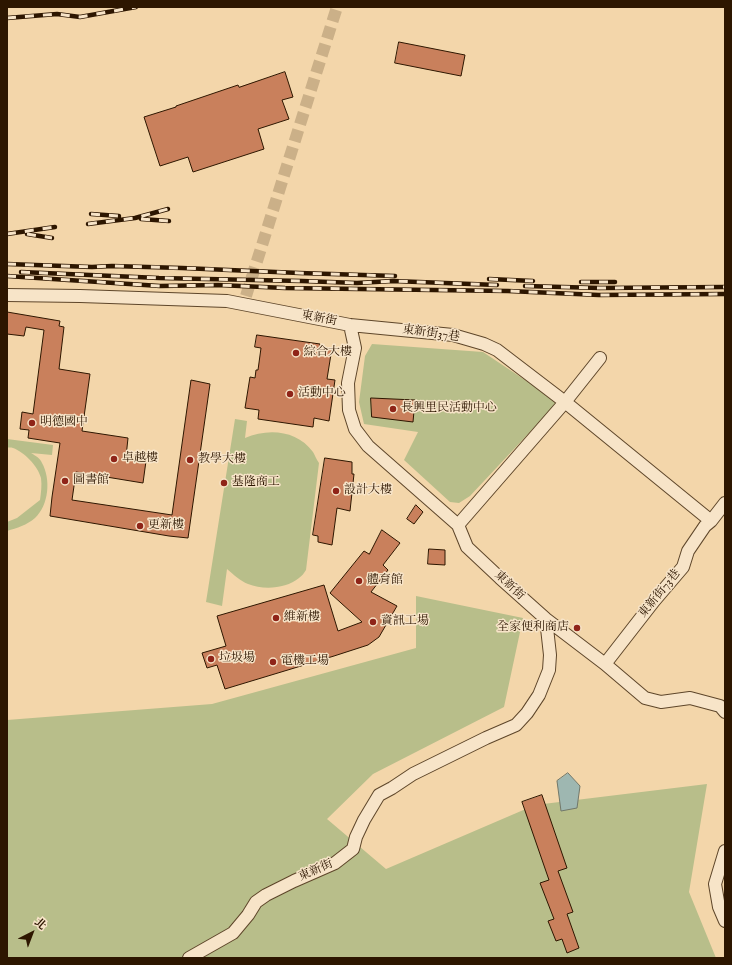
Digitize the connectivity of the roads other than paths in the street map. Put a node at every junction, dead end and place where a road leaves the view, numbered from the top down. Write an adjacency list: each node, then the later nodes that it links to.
1 (7, 295): 2 (street, 東新街)
2 (350, 325): 4 (street, 東新街37巷); 7 (street, 東新街)
3 (600, 358): 4 (street)
4 (565, 402): 6 (street, 東新街37巷); 7 (street)
5 (725, 503): 6 (street, 東新街73巷)
6 (712, 521): 9 (street, 東新街73巷)
7 (458, 525): 8 (street, 東新街)
8 (546, 619): 9 (street, 東新街); 14 (street, 東新街)
9 (605, 664): 10 (street, 東新街)
10 (725, 712)
11 (725, 851): 12 (street)
12 (722, 906): 13 (street)
13 (725, 921)
14 (189, 958)

